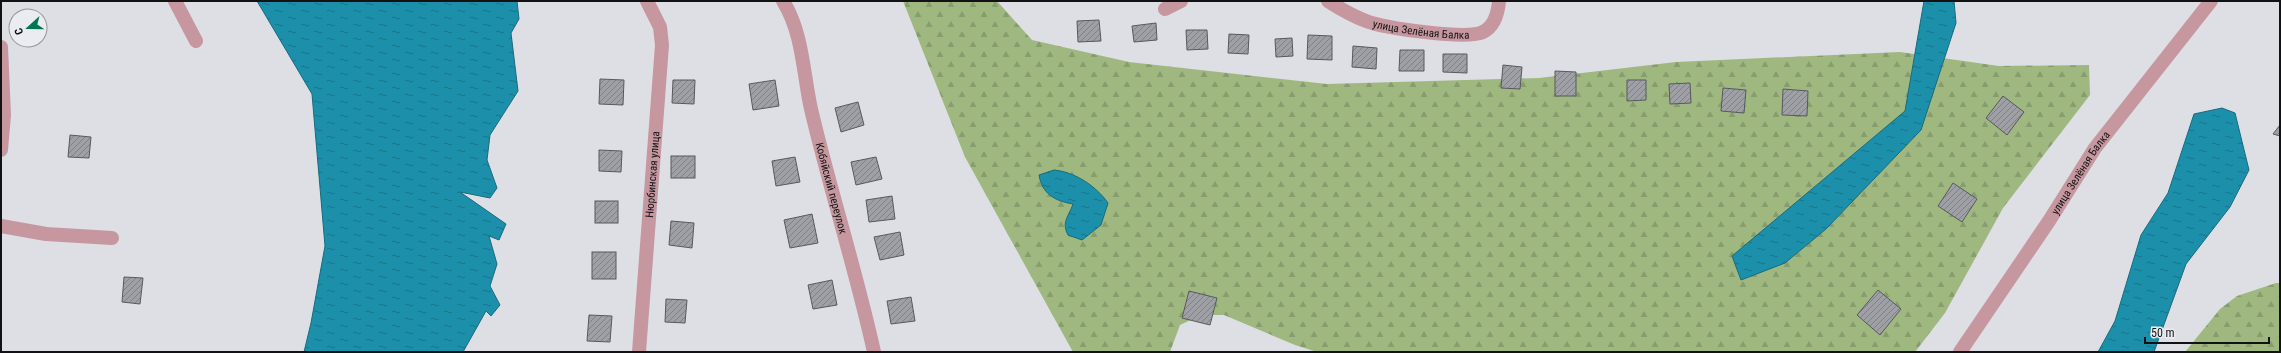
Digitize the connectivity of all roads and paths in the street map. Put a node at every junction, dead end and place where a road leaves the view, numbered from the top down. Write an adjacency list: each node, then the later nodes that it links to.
1 (174, 1): 9 (street)
2 (648, 1): 14 (street, Нюрбинская улица)
3 (783, 1): 15 (street, Кобяйский переулок)
4 (1182, 1): 8 (street)
5 (1328, 1): 6 (street, улица Зелёная Балка)
6 (1499, 1)
7 (2211, 1): 16 (street, улица Зелёная Балка)
8 (1165, 9)
9 (196, 41)
10 (1, 47): 11 (street)
11 (1, 150)
12 (1, 226): 13 (street)
13 (112, 238)
14 (639, 352)
15 (874, 352)
16 (1960, 352)

